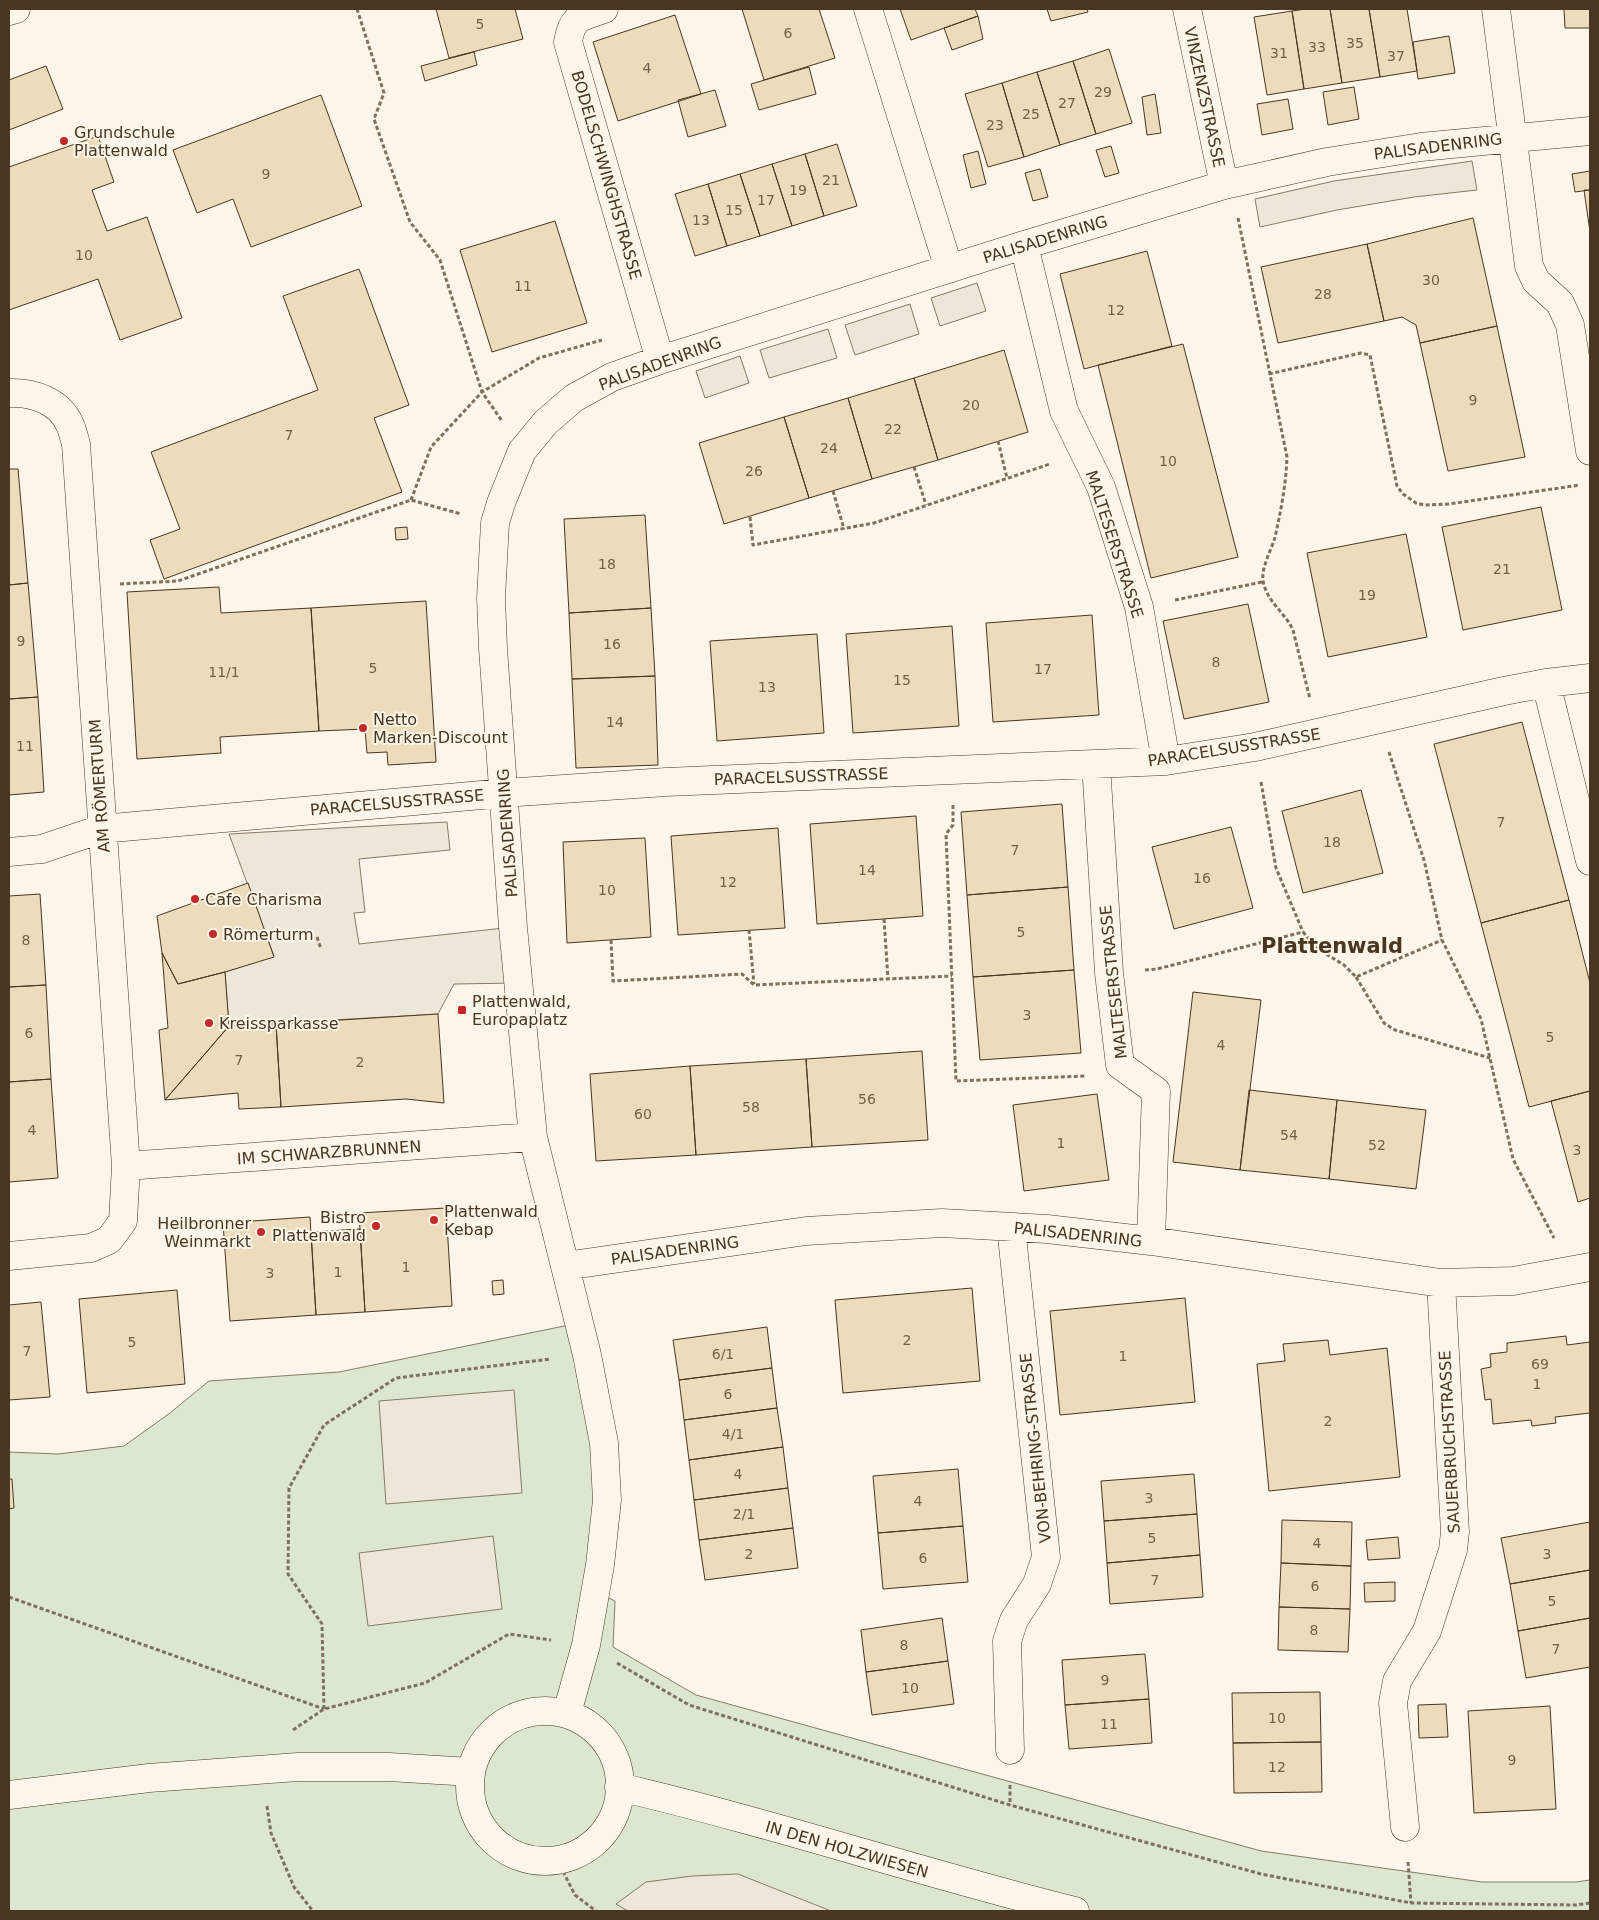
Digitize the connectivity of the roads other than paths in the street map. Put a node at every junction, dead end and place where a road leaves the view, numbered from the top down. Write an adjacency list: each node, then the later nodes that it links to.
1 (16, 9): 6 (street)
2 (604, 9): 12 (street, BODELSCHWINGHSTRASSE)
3 (868, 9): 11 (street)
4 (1186, 9): 9 (street, VINZENZSTRASSE)
5 (1496, 9): 8 (street)
6 (9, 12)
7 (1590, 131): 8 (street, PALISADENRING)
8 (1512, 137): 9 (street, PALISADENRING); 14 (street)
9 (1228, 185): 10 (street, PALISADENRING)
10 (1024, 245): 11 (street, PALISADENRING); 17 (street, MALTESERSTRASSE)
11 (949, 269): 12 (street, PALISADENRING)
12 (660, 360): 19 (street, PALISADENRING)
13 (9, 393): 20 (street, AM RÖMERTURM)
14 (1590, 451)
15 (1590, 678): 16 (street, PARACELSUSSTRASSE)
16 (1546, 683): 17 (street, PARACELSUSSTRASSE); 22 (street)
17 (1166, 761): 18 (street, PARACELSUSSTRASSE)
18 (1096, 764): 19 (street, PARACELSUSSTRASSE); 26 (street, MALTESERSTRASSE)
19 (504, 792): 20 (street, PARACELSUSSTRASSE); 23 (street, PALISADENRING)
20 (102, 829): 21 (street, PARACELSUSSTRASSE); 24 (street, AM RÖMERTURM)
21 (9, 852)
22 (1590, 862)
23 (533, 1137): 24 (street, IM SCHWARZBRUNNEN); 28 (street, PALISADENRING)
24 (126, 1166): 27 (street, AM RÖMERTURM)
25 (1012, 1227): 26 (street, PALISADENRING); 28 (street, PALISADENRING); 32 (street, VON-BEHRING-STRASSE)
26 (1151, 1242): 30 (street, PALISADENRING)
27 (9, 1256)
28 (565, 1266): 31 (street, PALISADENRING)
29 (1582, 1269): 30 (street, PALISADENRING)
30 (1441, 1284): 36 (street, SAUERBRUCHSTRASSE)
31 (567, 1714): 33 (street); 34 (street)
32 (1010, 1750)
33 (471, 1772): 34 (street); 35 (street)
34 (619, 1787): 37 (street, IN DEN HOLZWIESEN)
35 (9, 1795)
36 (1405, 1827)
37 (1075, 1911)

